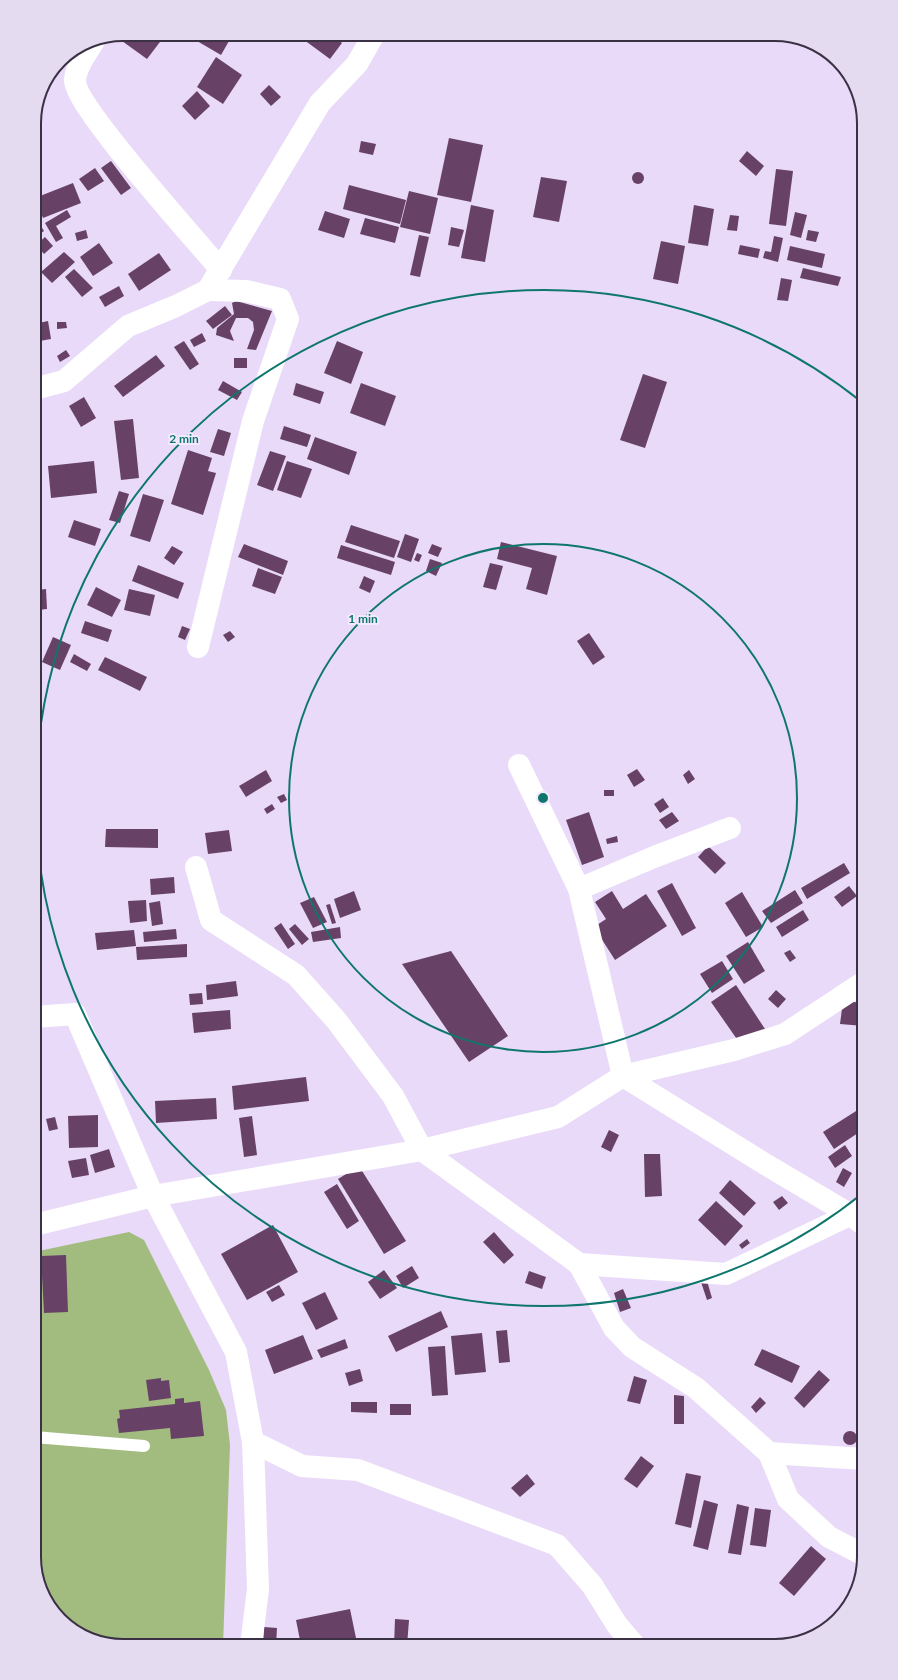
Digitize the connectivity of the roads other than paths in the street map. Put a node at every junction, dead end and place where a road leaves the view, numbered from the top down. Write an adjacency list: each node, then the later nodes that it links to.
1 (370, 41): 3 (street)
2 (90, 48): 3 (street)
3 (221, 270): 4 (street)
4 (208, 290): 5 (street); 6 (street)
5 (41, 387)
6 (198, 647)
7 (519, 765): 10 (street)
8 (730, 828): 10 (street)
9 (196, 867): 14 (street)
10 (579, 889): 13 (street)
11 (857, 987): 13 (street)
12 (41, 1016): 15 (street)
13 (623, 1076): 14 (street); 16 (street)
14 (422, 1150): 15 (street); 19 (street)
15 (153, 1196): 18 (street); 21 (street)
16 (857, 1214)
17 (857, 1217): 19 (street)
18 (41, 1223)
19 (579, 1264): 23 (street)
20 (41, 1438): 22 (lane)
21 (253, 1442): 26 (street); 27 (street)
22 (144, 1446)
23 (769, 1453): 24 (street); 25 (street)
24 (857, 1459)
25 (857, 1551)
26 (252, 1639)
27 (629, 1639)

